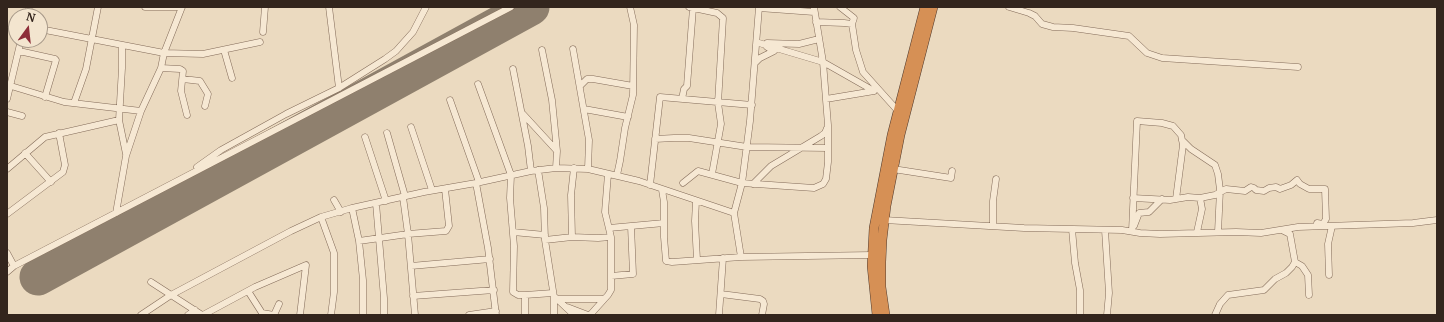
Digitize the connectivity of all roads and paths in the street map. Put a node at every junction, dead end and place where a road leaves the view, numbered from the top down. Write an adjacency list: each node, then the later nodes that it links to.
1 (98, 7): 20 (street)
2 (145, 7): 3 (street)
3 (182, 7): 30 (street)
4 (265, 7): 19 (street)
5 (329, 7): 42 (street)
6 (426, 7): 42 (street)
7 (511, 7): 90 (street)
8 (630, 7): 41 (street)
9 (840, 7): 17 (street)
10 (925, 7): 56 (highway)
11 (933, 7): 81 (highway)
12 (1009, 7): 33 (street)
13 (691, 8): 46 (street); 50 (street)
14 (759, 8): 15 (street); 23 (street)
15 (814, 10): 16 (street)
16 (816, 22): 17 (street); 21 (street)
17 (852, 24): 43 (street)
18 (48, 30): 20 (street)
19 (263, 32)
20 (92, 39): 24 (street); 49 (street)
21 (819, 39): 23 (street); 31 (street)
22 (260, 42): 27 (street)
23 (757, 43): 31 (street); 32 (street); 32 (street)
24 (122, 45): 30 (street); 53 (street)
25 (20, 48): 29 (street)
26 (573, 49): 40 (street)
27 (224, 50): 30 (street); 36 (street)
28 (542, 50): 74 (street)
29 (19, 51): 39 (street); 44 (street)
30 (164, 54): 34 (street)
31 (823, 62): 43 (street); 47 (street)
32 (755, 63): 51 (street)
33 (1298, 67)
34 (161, 68): 37 (street); 55 (street)
35 (513, 69): 58 (street)
36 (232, 78)
37 (183, 79): 52 (street); 59 (street)
38 (478, 84): 86 (street)
39 (11, 86): 44 (street); 45 (street)
40 (580, 86): 41 (street); 54 (street)
41 (633, 86): 61 (street)
42 (339, 88): 90 (street)
43 (876, 91): 47 (street); 56 (street)
44 (45, 97): 49 (street)
45 (7, 99)
46 (682, 99): 50 (street); 68 (street)
47 (826, 99): 63 (street)
48 (450, 100): 91 (street)
49 (74, 103): 53 (street)
50 (718, 103): 51 (street); 70 (street)
51 (752, 105): 71 (street)
52 (205, 106)
53 (119, 109): 55 (street); 62 (street)
54 (584, 109): 61 (street); 80 (street)
55 (141, 111): 76 (street)
56 (898, 111): 137 (highway)
57 (7, 112): 60 (street)
58 (522, 112): 74 (street); 82 (street)
59 (187, 115)
60 (22, 116)
61 (628, 117): 87 (street)
62 (119, 120): 65 (street); 76 (street)
63 (828, 125): 72 (street); 73 (street)
64 (412, 127): 97 (street)
65 (59, 133): 75 (street); 89 (street)
66 (387, 133): 100 (street)
67 (365, 137): 106 (street)
68 (655, 139): 70 (street); 95 (street)
69 (1182, 140): 99 (street); 101 (street); 104 (street)
70 (718, 143): 71 (street); 85 (street)
71 (747, 147): 72 (street); 93 (street)
72 (800, 148): 73 (street); 94 (street)
73 (828, 148): 94 (street)
74 (557, 151): 78 (street)
75 (25, 154): 77 (street); 89 (street)
76 (126, 156): 111 (street)
77 (7, 168)
78 (556, 168): 79 (street); 82 (street)
79 (574, 168): 80 (street); 134 (street)
80 (588, 169): 84 (street)
81 (893, 169): 83 (street); 115 (highway)
82 (535, 170): 86 (street); 133 (street)
83 (952, 171)
84 (608, 174): 87 (street); 122 (street)
85 (712, 174): 92 (street); 93 (street)
86 (511, 175): 91 (street); 127 (street)
87 (617, 175): 95 (street)
88 (996, 179): 119 (street)
89 (51, 182): 113 (street)
90 (176, 182): 111 (street)
91 (478, 183): 96 (street); 140 (street)
92 (683, 183)
93 (742, 183): 94 (street); 112 (street)
94 (753, 184)
95 (650, 185): 98 (street)
96 (445, 189): 97 (street); 130 (street)
97 (432, 190): 100 (street)
98 (662, 190): 107 (street); 117 (street)
99 (1219, 192): 102 (street); 121 (street); 129 (street)
100 (404, 196): 106 (street); 130 (street)
101 (1133, 198): 103 (street); 126 (street)
102 (1200, 198): 104 (street); 128 (street)
103 (1162, 199): 104 (street); 126 (street)
104 (1176, 199)
105 (334, 200): 110 (street)
106 (386, 201): 108 (street)
107 (696, 201): 112 (street); 141 (street)
108 (376, 203): 109 (street); 132 (street)
109 (352, 208): 110 (street); 135 (street)
110 (341, 212): 114 (street)
111 (116, 213): 143 (street)
112 (734, 213): 138 (street)
113 (7, 214)
114 (321, 217): 152 (street); 168 (street)
115 (884, 220): 119 (street); 179 (highway)
116 (1437, 220): 120 (street)
117 (664, 223): 118 (street); 141 (street)
118 (631, 226): 122 (street); 147 (street)
119 (993, 226): 123 (street)
120 (1332, 226): 121 (street); 146 (street)
121 (1311, 227): 125 (street)
122 (609, 228): 131 (street)
123 (1072, 229): 124 (street); 180 (street)
124 (1105, 230): 126 (street); 181 (street)
125 (1282, 230): 129 (street); 142 (street)
126 (1132, 231): 128 (street)
127 (512, 232): 133 (street); 153 (street)
128 (1197, 232): 129 (street)
129 (1218, 232)
130 (408, 234): 132 (street); 144 (street)
131 (611, 236): 134 (street); 147 (street)
132 (379, 237): 135 (street); 170 (street)
133 (545, 237): 134 (street); 156 (street)
134 (572, 237)
135 (359, 242): 169 (street)
136 (7, 253): 143 (street)
137 (872, 256): 138 (street); 178 (highway)
138 (742, 257): 139 (street)
139 (724, 258): 141 (street); 151 (street)
140 (490, 259): 144 (street); 149 (street)
141 (697, 260)
142 (1295, 262): 154 (street); 182 (street)
143 (14, 266): 145 (street)
144 (411, 266): 155 (street)
145 (7, 272)
146 (1329, 275)
147 (611, 276): 157 (street)
148 (151, 282): 152 (street)
149 (494, 290): 155 (street); 161 (street)
150 (248, 291): 165 (street); 166 (street); 167 (street)
151 (721, 294): 162 (street); 177 (street)
152 (171, 295): 160 (street); 163 (street)
153 (525, 295): 156 (street); 173 (street)
154 (1309, 295)
155 (414, 296): 171 (street)
156 (555, 296): 157 (street); 159 (street); 174 (street)
157 (605, 298): 176 (street)
158 (279, 304): 166 (street)
159 (564, 305): 175 (street); 176 (street)
160 (194, 310): 164 (street); 165 (street)
161 (496, 313): 172 (street)
162 (763, 314)
163 (141, 315)
164 (188, 315)
165 (202, 315)
166 (274, 315)
167 (300, 315)
168 (332, 315)
169 (363, 315)
170 (384, 315)
171 (415, 315)
172 (468, 315)
173 (525, 315)
174 (554, 315)
175 (574, 315)
176 (589, 315)
177 (719, 315)
178 (877, 315)
179 (885, 315)
180 (1080, 315)
181 (1107, 315)
182 (1215, 315)

